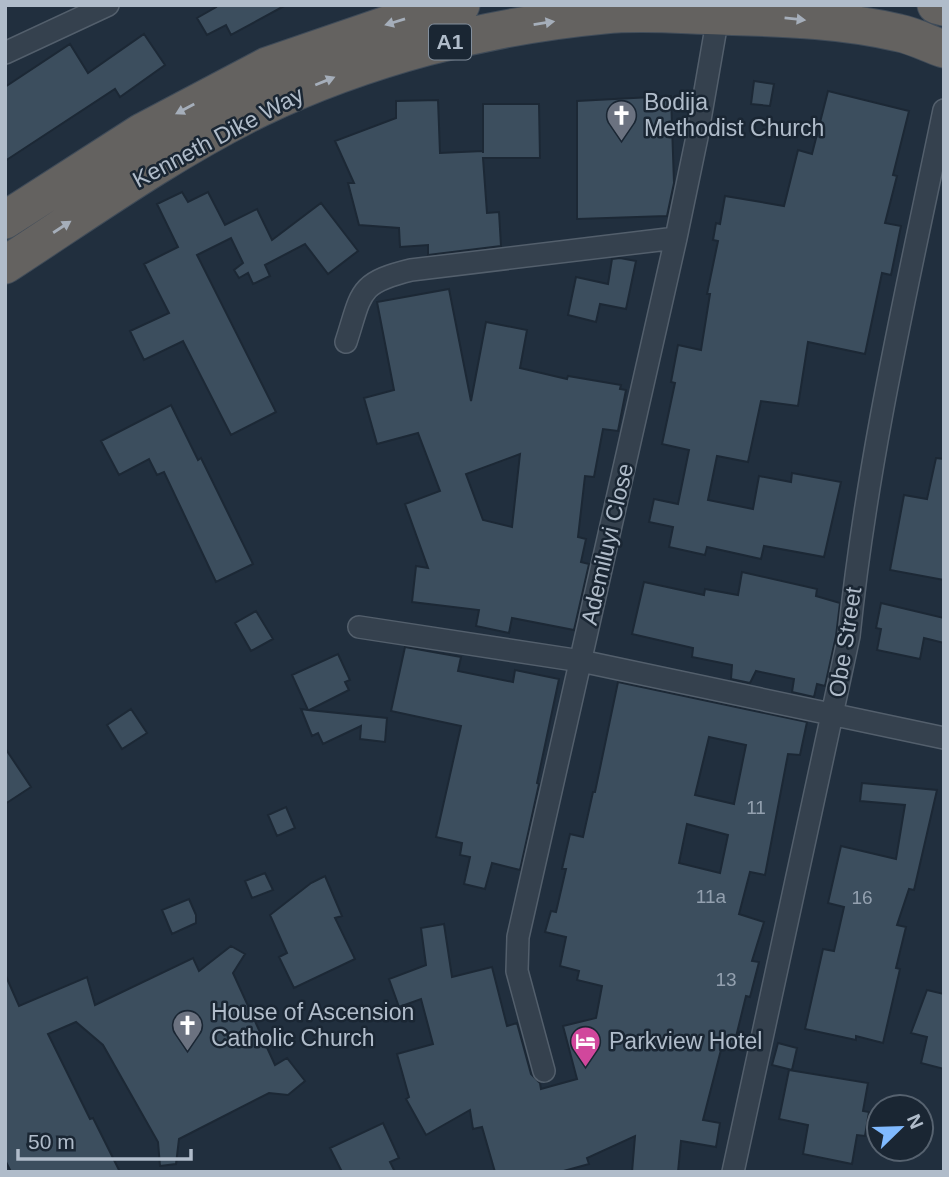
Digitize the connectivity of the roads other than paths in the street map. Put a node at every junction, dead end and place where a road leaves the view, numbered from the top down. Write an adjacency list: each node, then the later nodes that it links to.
1 (108, 5): 7 (street)
2 (461, 5): 9 (highway, Kenneth Dike Way / A1, one-way to 9)
3 (936, 5): 4 (highway)
4 (944, 7)
5 (720, 11): 6 (highway, Kenneth Dike Way / A1, one-way to 6); 10 (street, Ademiluyi Close); 11 (highway, Kenneth Dike Way / A1, one-way to 5)
6 (944, 49)
7 (5, 53)
8 (944, 110): 15 (street, Obe Street)
9 (5, 220)
10 (676, 238): 12 (street); 14 (street, Ademiluyi Close)
11 (5, 265)
12 (346, 342)
13 (359, 627): 14 (street)
14 (581, 661): 15 (street); 17 (street, Ademiluyi Close)
15 (833, 715): 16 (street); 18 (street, Obe Street)
16 (944, 738)
17 (544, 1070)
18 (733, 1172)

